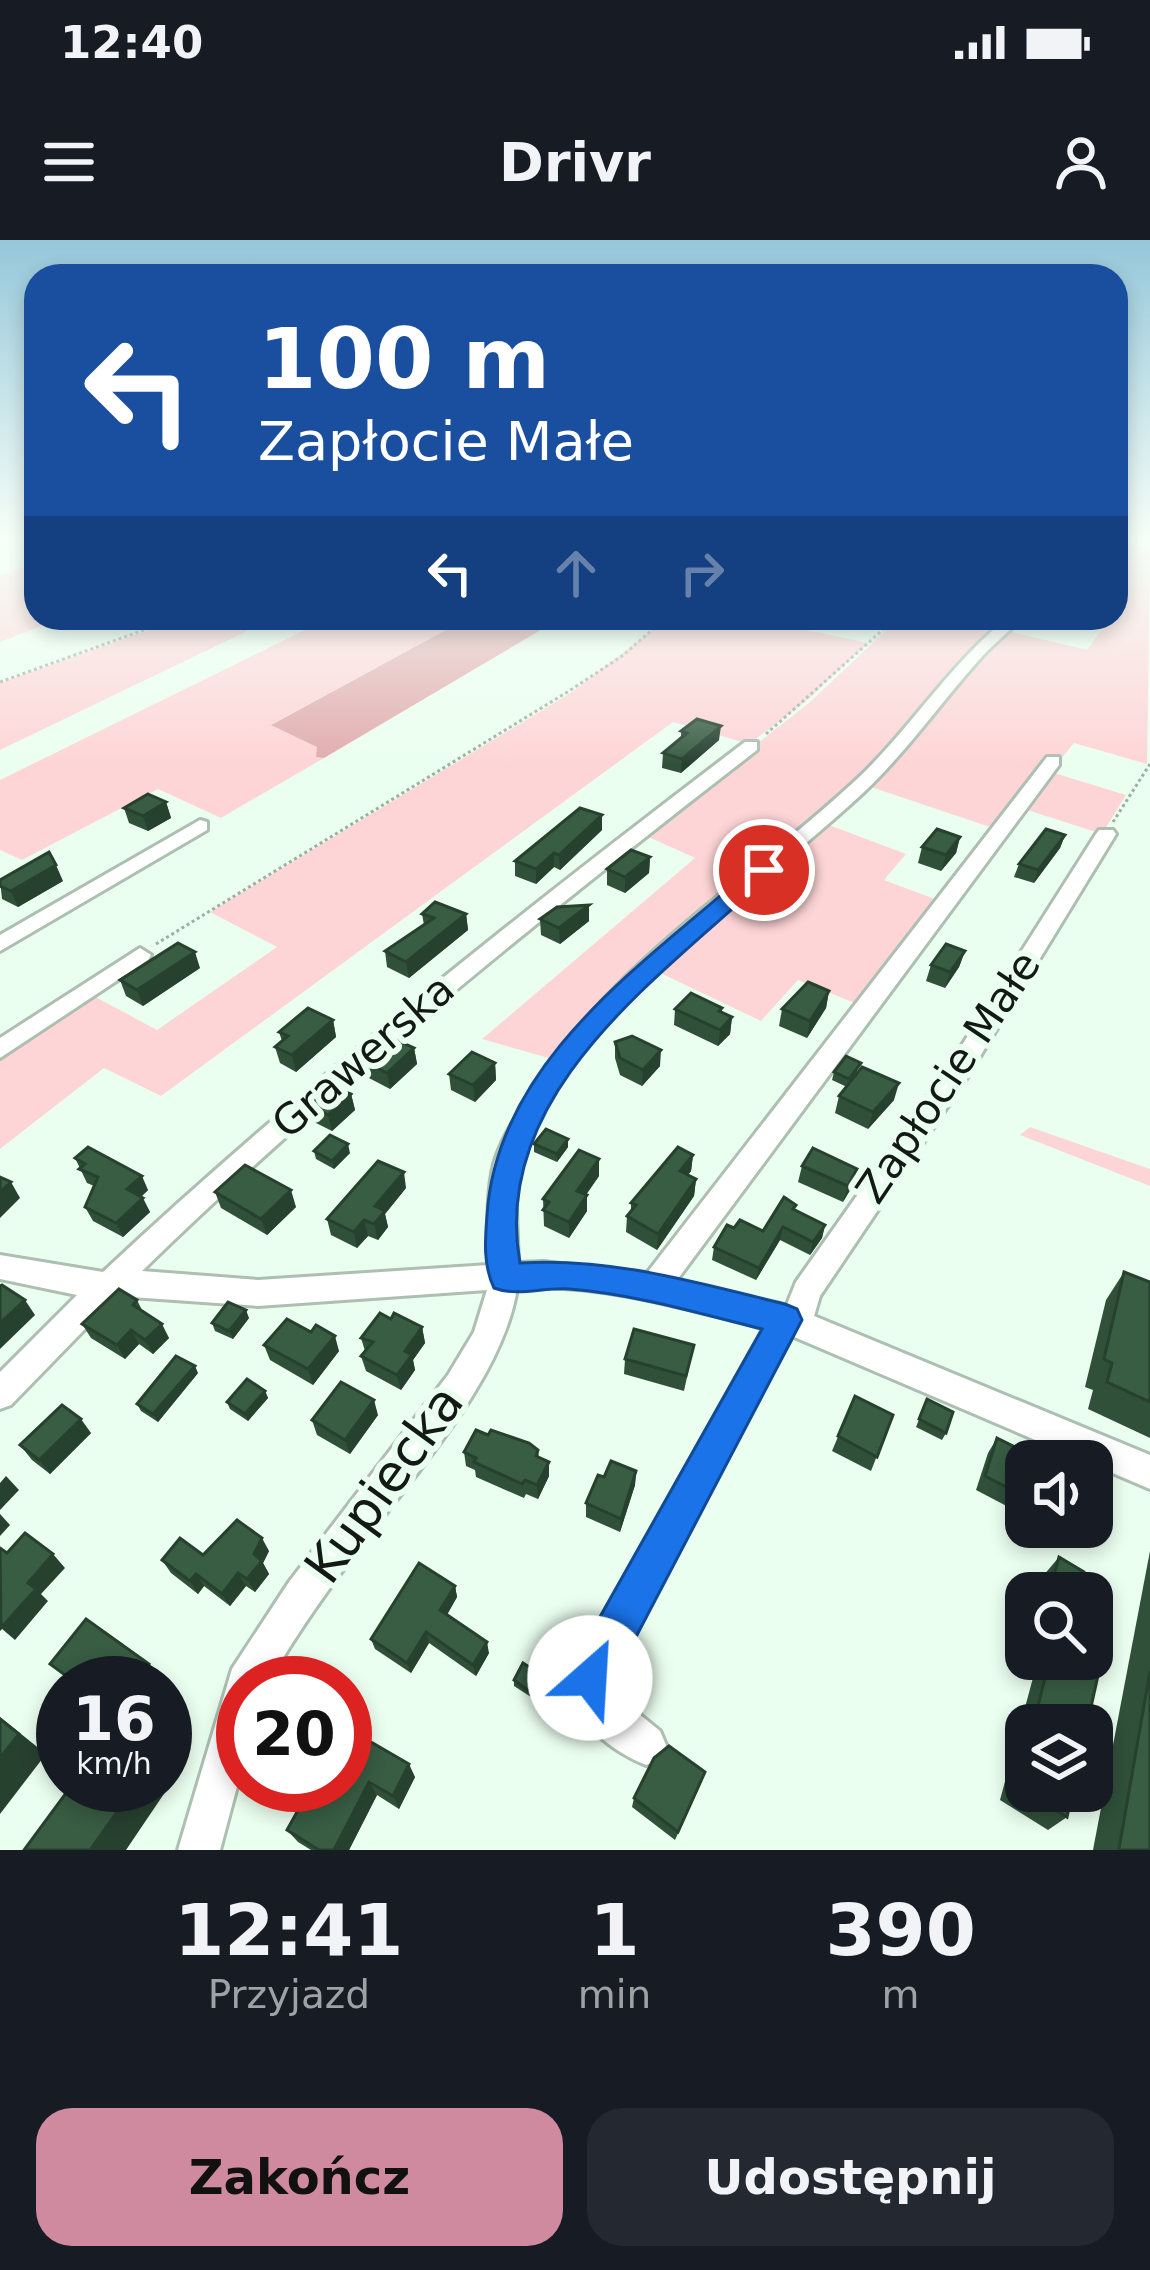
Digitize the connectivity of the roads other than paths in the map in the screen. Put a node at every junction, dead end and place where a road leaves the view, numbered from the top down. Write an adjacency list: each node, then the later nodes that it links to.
1 (1002, 630): 10 (street)
2 (751, 746): 11 (street, Grawerska)
3 (1053, 761): 12 (street)
4 (200, 826): 6 (street)
5 (1106, 834): 13 (street, Zapłocie Małe)
6 (0, 944)
7 (140, 955): 8 (street)
8 (0, 1050)
9 (0, 1267): 11 (street)
10 (506, 1278): 11 (street); 12 (street); 16 (street, Kupiecka)
11 (107, 1285): 14 (street, Grawerska)
12 (654, 1287): 13 (street)
13 (791, 1321): 15 (street); 17 (street, Zapłocie Małe)
14 (0, 1394)
15 (1150, 1472)
16 (263, 1656)
17 (646, 1745)
18 (216, 1788): 19 (street, Kupiecka)
19 (199, 1850)

